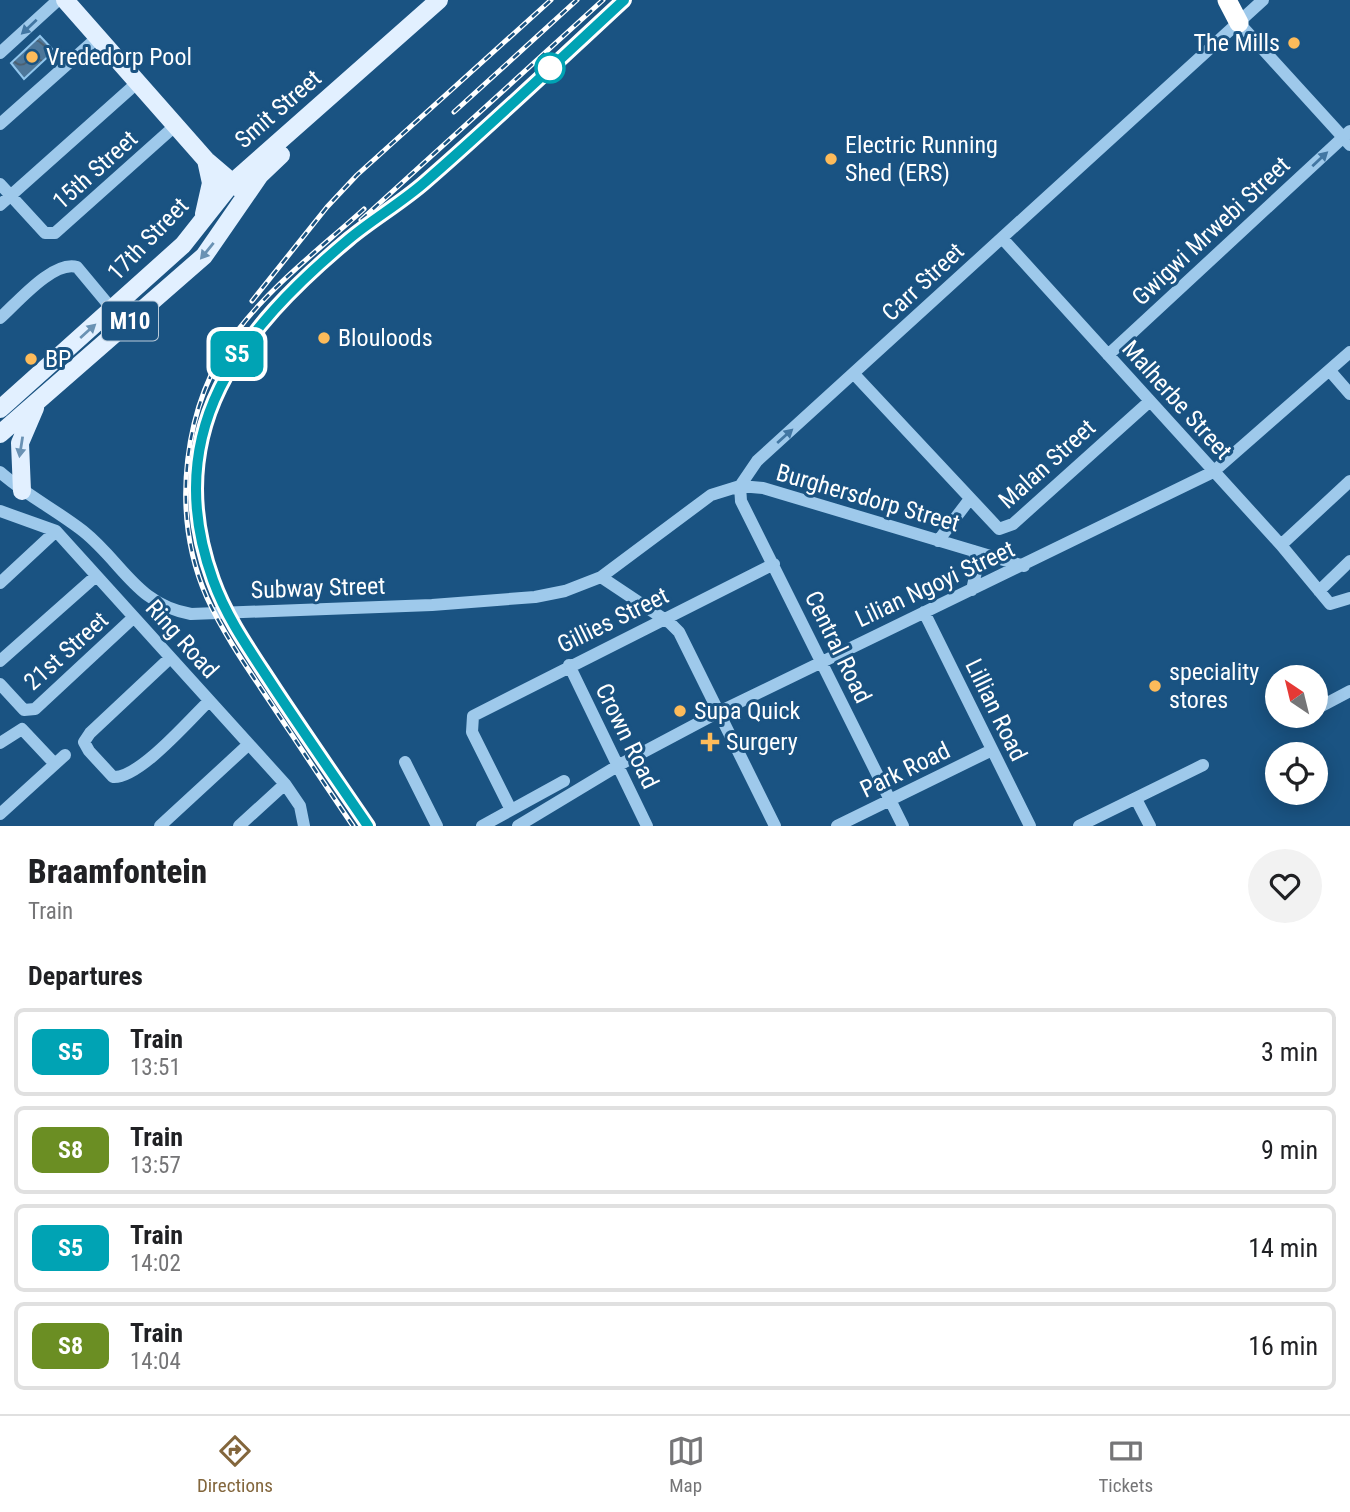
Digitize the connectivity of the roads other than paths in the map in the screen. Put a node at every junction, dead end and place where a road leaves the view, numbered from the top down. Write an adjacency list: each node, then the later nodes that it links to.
1 (58, 0): 8 (street, one-way to 8)
2 (65, 0): 7 (main road)
3 (439, 0): 9 (main road, Smit Street / M10)
4 (1227, 0): 6 (highway)
5 (1263, 0): 6 (street, Carr Street)
6 (1239, 23): 13 (street); 21 (street, Carr Street)
7 (98, 37): 10 (main road); 11 (street)
8 (0, 53)
9 (358, 74): 15 (main road, Smit Street / M10); 18 (main road, Smit Street / M10)
10 (138, 82): 12 (main road); 17 (street)
11 (0, 124)
12 (176, 125): 14 (main road); 17 (street, 15th Street)
13 (1348, 138): 25 (street, Gwigwi Mrwebi Street, one-way to 13)
14 (206, 160): 15 (main road); 20 (main road)
15 (232, 183): 18 (main road); 20 (main road, 17th Street / M10)
16 (0, 184): 17 (street, 15th Street)
17 (10, 196): 19 (street)
18 (248, 196): 30 (main road, 17th Street / M10, one-way to 30)
19 (0, 205)
20 (204, 218): 22 (main road, 17th Street / M10)
21 (1002, 238): 25 (street, Malherbe Street); 27 (street, Carr Street)
22 (112, 309): 23 (street); 31 (main road, 17th Street / M10, one-way to 22)
23 (0, 318)
24 (1350, 352): 26 (street, Lilian Ngoyi Street)
25 (1108, 355): 29 (street, Malherbe Street)
26 (1329, 371): 28 (street); 34 (street, Lilian Ngoyi Street)
27 (856, 377): 36 (street, Carr Street, one-way to 27); 38 (street, Malan Street)
28 (1350, 394)
29 (1150, 401): 34 (street, Malherbe Street); 38 (street, Malan Street)
30 (36, 404): 32 (main road, 17th Street / M10); 37 (main road, one-way to 37)
31 (0, 409)
32 (0, 434)
33 (0, 472): 37 (street, Subway Street)
34 (1213, 472): 42 (street, Malherbe Street); 46 (street, Lilian Ngoyi Street)
35 (1350, 481): 42 (street)
36 (740, 486): 41 (street, Burghersdorp Street); 45 (street, Central Road); 48 (street)
37 (22, 491): 48 (street, Subway Street)
38 (969, 500): 41 (street)
39 (0, 511): 40 (street, Ring Road)
40 (56, 531): 47 (street, Ring Road); 49 (street)
41 (938, 541): 43 (street, Burghersdorp Street)
42 (1282, 545): 51 (street, Malherbe Street)
43 (974, 551): 46 (street, Burghersdorp Street); 50 (street)
44 (1350, 561): 51 (street)
45 (774, 564): 55 (street, Gillies Street); 58 (street, Central Road)
46 (1024, 566): 50 (street, Lilian Ngoyi Street)
47 (96, 576): 54 (street, Ring Road); 57 (street)
48 (601, 577): 55 (street)
49 (0, 583)
50 (972, 590): 53 (street, Lilian Ngoyi Street)
51 (1319, 591): 52 (street)
52 (1350, 598)
53 (924, 612): 58 (street, Lilian Ngoyi Street); 67 (street, Lillian Road)
54 (134, 617): 56 (street, Ring Road); 60 (street, 21st Street)
55 (663, 618): 59 (street, Gillies Street); 64 (street)
56 (170, 658): 62 (street, Ring Road); 62 (street)
57 (0, 661)
58 (821, 661): 64 (street, Lilian Ngoyi Street); 74 (street, Central Road)
59 (569, 665): 69 (street, Crown Road); 75 (street, Gillies Street)
60 (0, 684)
61 (1350, 691): 63 (street)
62 (209, 701): 66 (street, Ring Road)
63 (1328, 703)
64 (717, 713): 69 (street, Lilian Ngoyi Street); 84 (street)
65 (0, 743): 76 (street, 21st Street)
66 (249, 744): 72 (street, Ring Road); 77 (street)
67 (992, 750): 74 (street, Park Road); 87 (street, Lillian Road)
68 (405, 762): 80 (street)
69 (619, 765): 82 (street, Lilian Ngoyi Street); 83 (street, Crown Road)
70 (1203, 765): 73 (street)
71 (564, 781): 75 (street)
72 (285, 784): 78 (street); 79 (street, Ring Road)
73 (1136, 799): 88 (street); 89 (street)
74 (890, 801): 85 (street, Park Road); 86 (street, Central Road)
75 (512, 810): 81 (street)
76 (0, 814)
77 (160, 826)
78 (239, 826)
79 (304, 826)
80 (437, 826)
81 (482, 826)
82 (518, 826)
83 (647, 826)
84 (775, 826)
85 (837, 826)
86 (902, 826)
87 (1030, 826)
88 (1079, 826)
89 (1150, 826)

